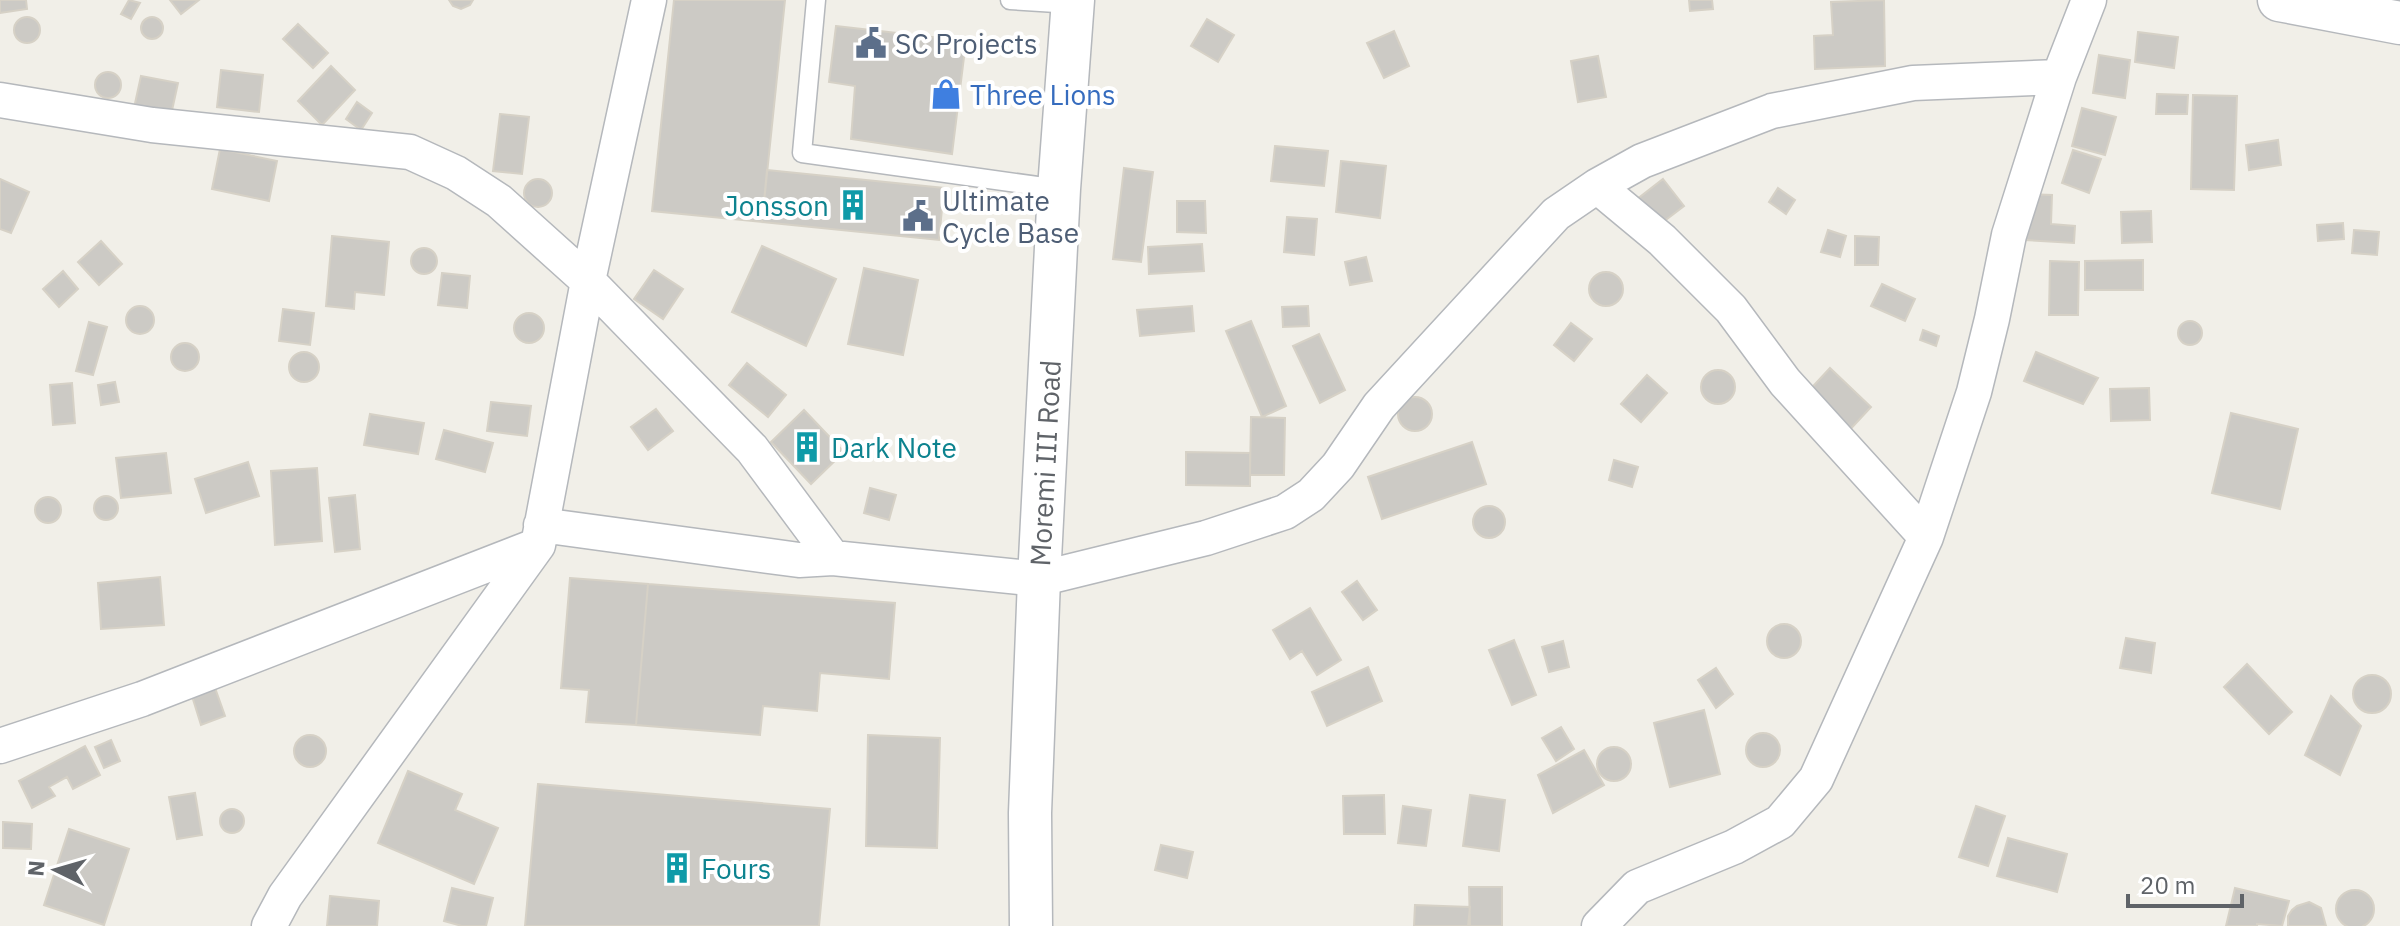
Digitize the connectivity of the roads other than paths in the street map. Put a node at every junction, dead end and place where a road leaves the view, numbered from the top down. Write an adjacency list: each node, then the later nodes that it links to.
1 (649, 0): 12 (street)
2 (816, 0): 11 (lane)
3 (1010, 0): 6 (lane)
4 (2089, 0): 8 (street)
5 (2279, 0): 7 (street)
6 (1073, 2): 11 (street, Moremi III Road)
7 (2400, 23)
8 (2059, 77): 10 (street); 14 (street)
9 (0, 100): 12 (street)
10 (1597, 186): 14 (street); 16 (street)
11 (1059, 189): 16 (street, Moremi III Road)
12 (588, 281): 13 (street); 15 (street)
13 (540, 535): 15 (street); 17 (street); 18 (street)
14 (1926, 537): 20 (street)
15 (833, 558): 16 (street)
16 (1039, 579): 19 (street, Moremi III Road)
17 (0, 746)
18 (269, 926)
19 (1031, 926)
20 (1599, 926)

